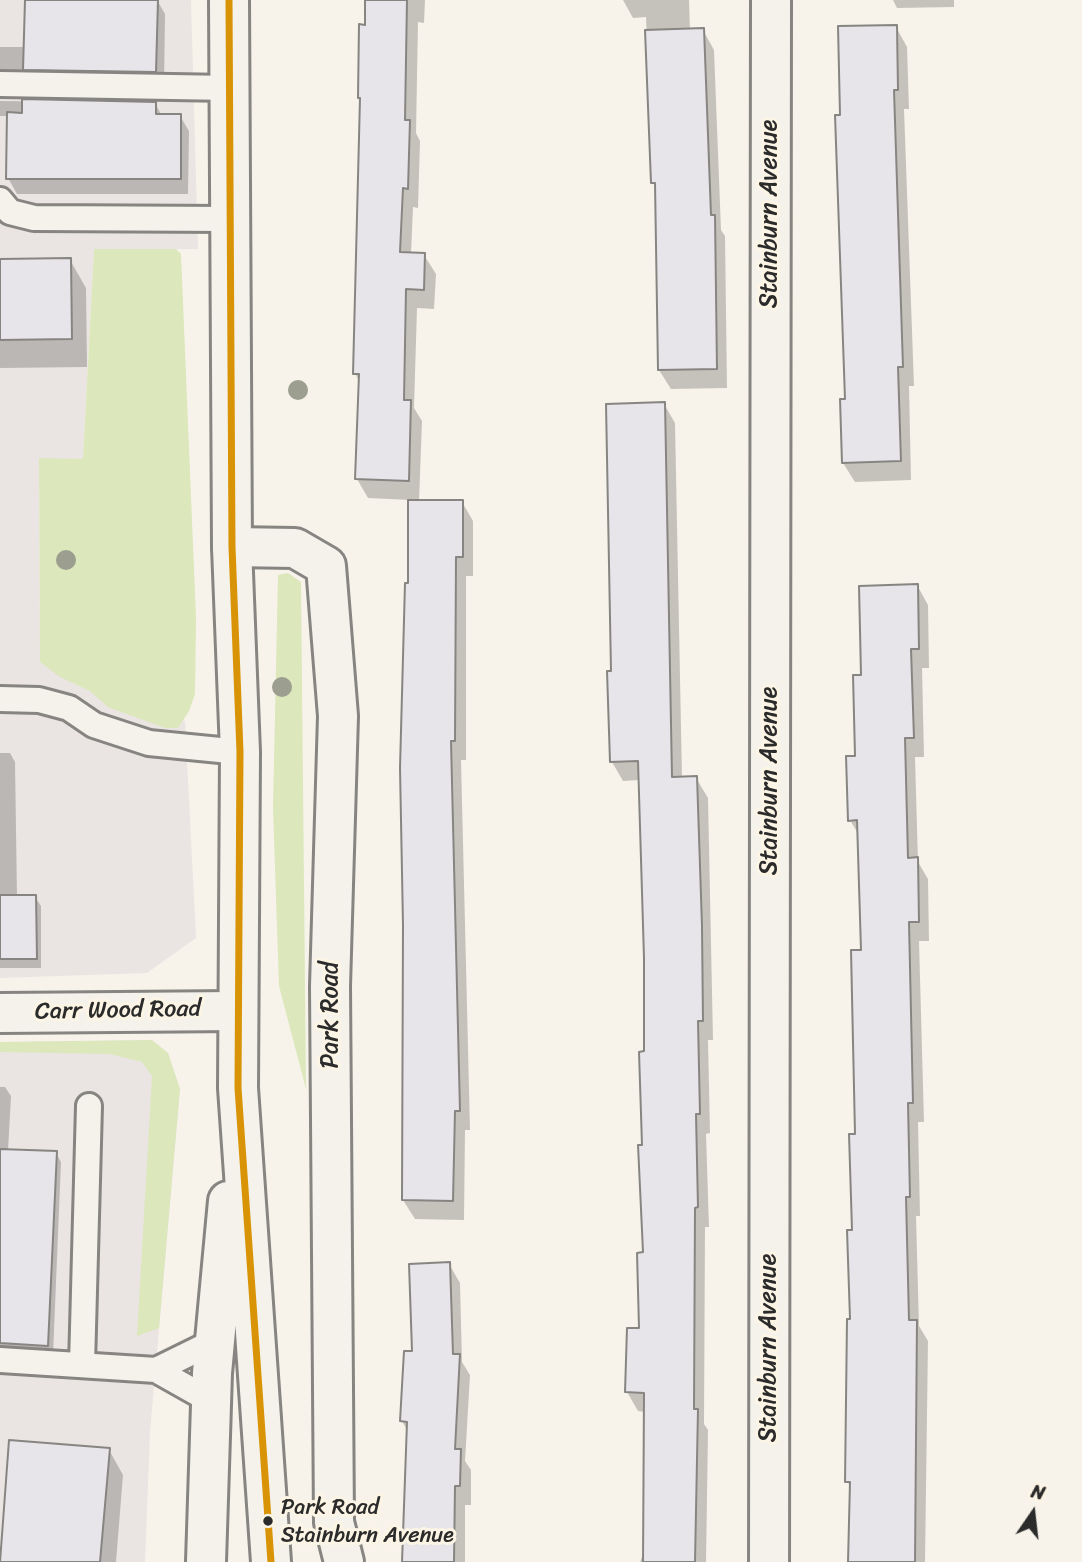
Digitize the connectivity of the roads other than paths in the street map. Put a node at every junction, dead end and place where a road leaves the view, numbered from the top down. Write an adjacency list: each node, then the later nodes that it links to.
1 (229, 0): 4 (street)
2 (771, 0): 22 (street, Stainburn Avenue)
3 (0, 84): 4 (lane)
4 (229, 88): 6 (street)
5 (0, 200): 6 (lane)
6 (230, 219): 7 (street)
7 (232, 547): 9 (street); 21 (street, Park Road)
8 (0, 699): 9 (lane)
9 (240, 752): 10 (street)
10 (236, 1011): 11 (street, Carr Wood Road); 12 (street)
11 (0, 1013)
12 (238, 1088): 14 (street); 20 (street)
13 (89, 1106): 16 (lane)
14 (215, 1341): 17 (lane); 18 (street)
15 (0, 1360): 16 (lane)
16 (82, 1365): 17 (lane)
17 (156, 1370): 18 (lane)
18 (211, 1401): 19 (street)
19 (206, 1562)
20 (271, 1562)
21 (344, 1562)
22 (769, 1562)

